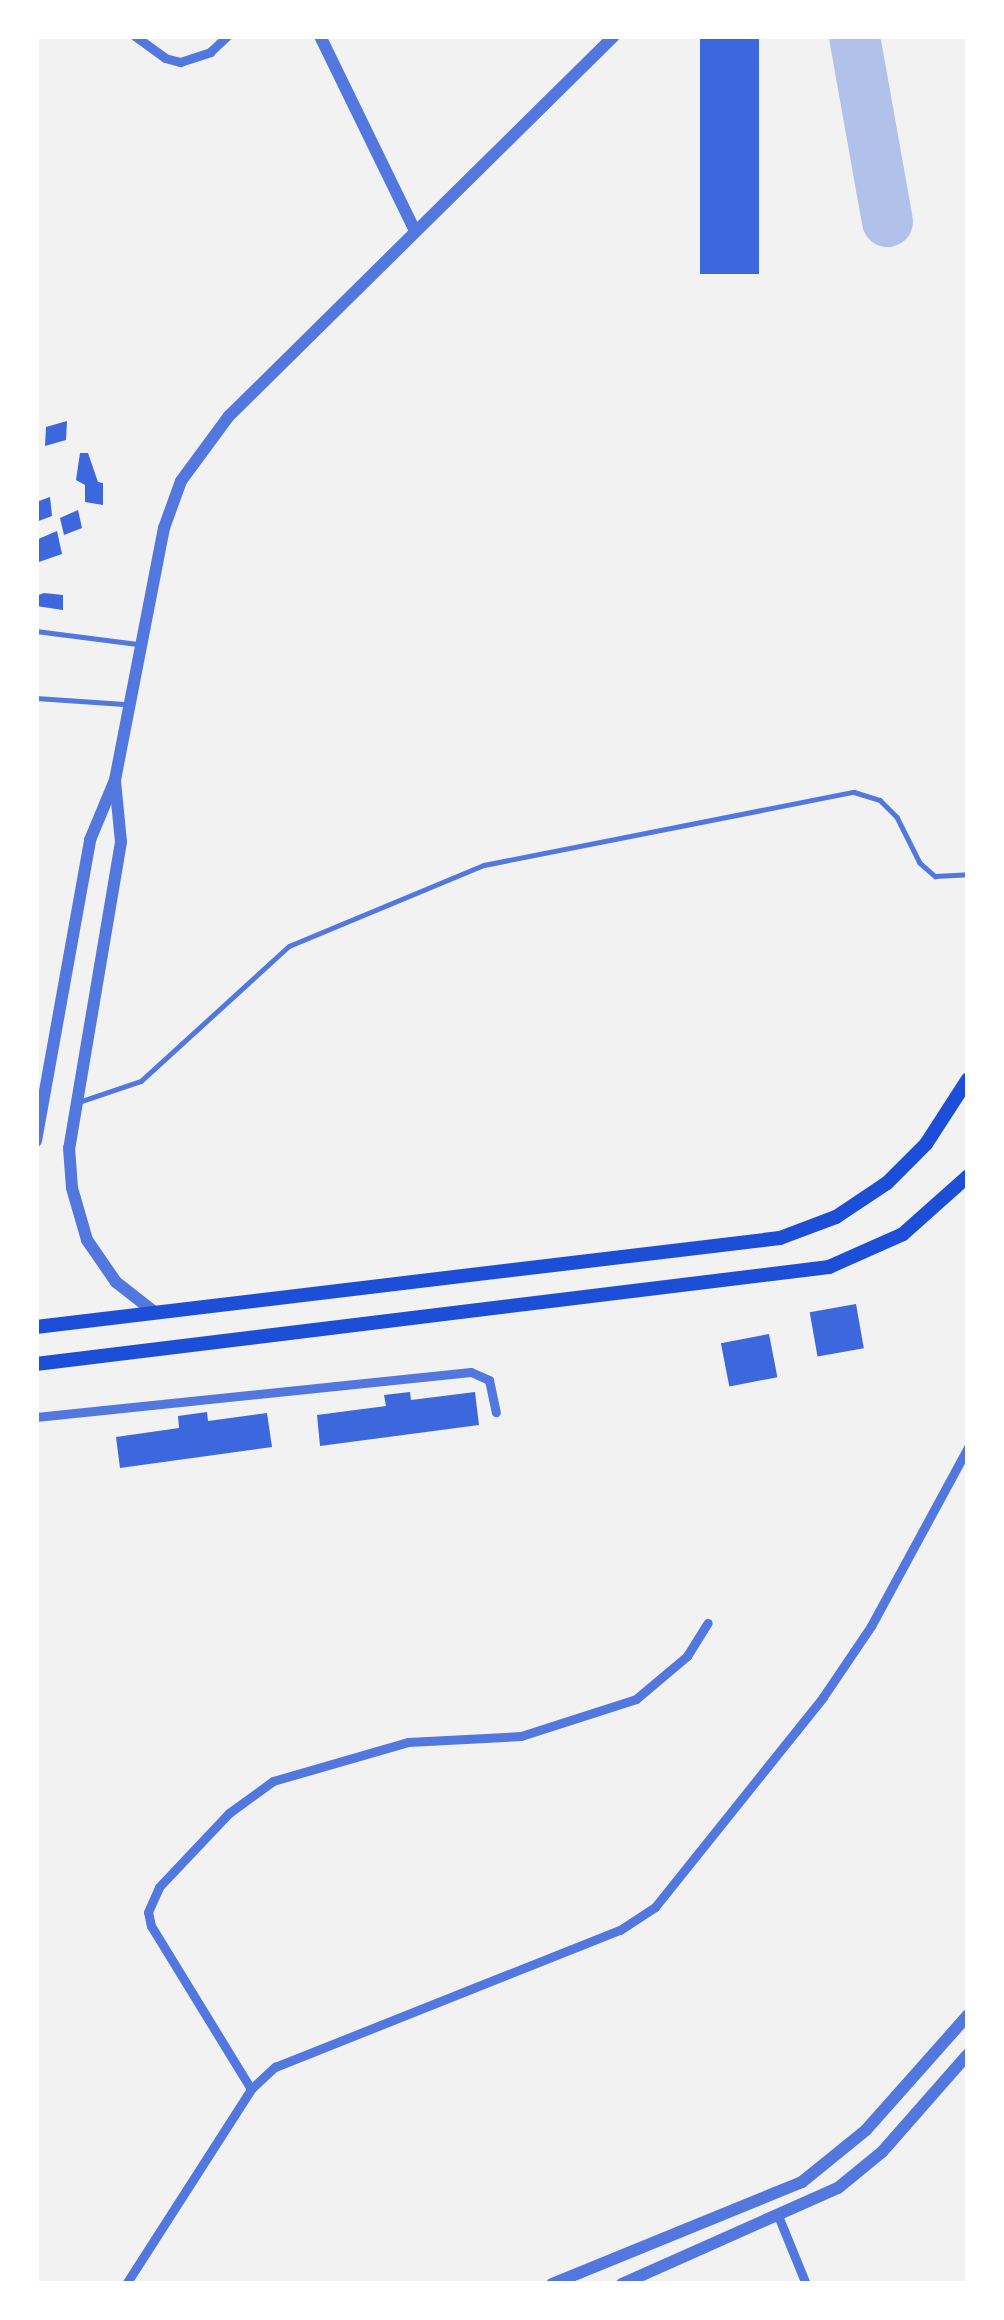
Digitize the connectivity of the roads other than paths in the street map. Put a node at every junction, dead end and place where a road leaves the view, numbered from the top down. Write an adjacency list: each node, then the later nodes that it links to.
1 (135, 36): 2 (street)
2 (226, 36)
3 (320, 36): 5 (street)
4 (614, 36): 5 (street)
5 (415, 231): 7 (street)
6 (36, 631): 7 (lane)
7 (141, 645): 9 (street)
8 (36, 698): 9 (lane)
9 (130, 705): 10 (street)
10 (115, 780): 13 (street); 14 (street)
11 (968, 874): 13 (lane)
12 (968, 1079): 16 (main road)
13 (76, 1102): 16 (street)
14 (36, 1141)
15 (968, 1177): 18 (main road)
16 (153, 1311): 17 (main road)
17 (36, 1327)
18 (36, 1364)
19 (496, 1412): 20 (street)
20 (36, 1417)
21 (968, 1447): 25 (street)
22 (708, 1623): 25 (street)
23 (968, 2015): 26 (street)
24 (968, 2054): 27 (street)
25 (251, 2089): 31 (street)
26 (802, 2182): 27 (street); 28 (street)
27 (812, 2202): 29 (street)
28 (743, 2208): 30 (street); 32 (street)
29 (779, 2218): 30 (street); 34 (street)
30 (754, 2230): 33 (street)
31 (126, 2284)
32 (552, 2284)
33 (622, 2284)
34 (806, 2284)

